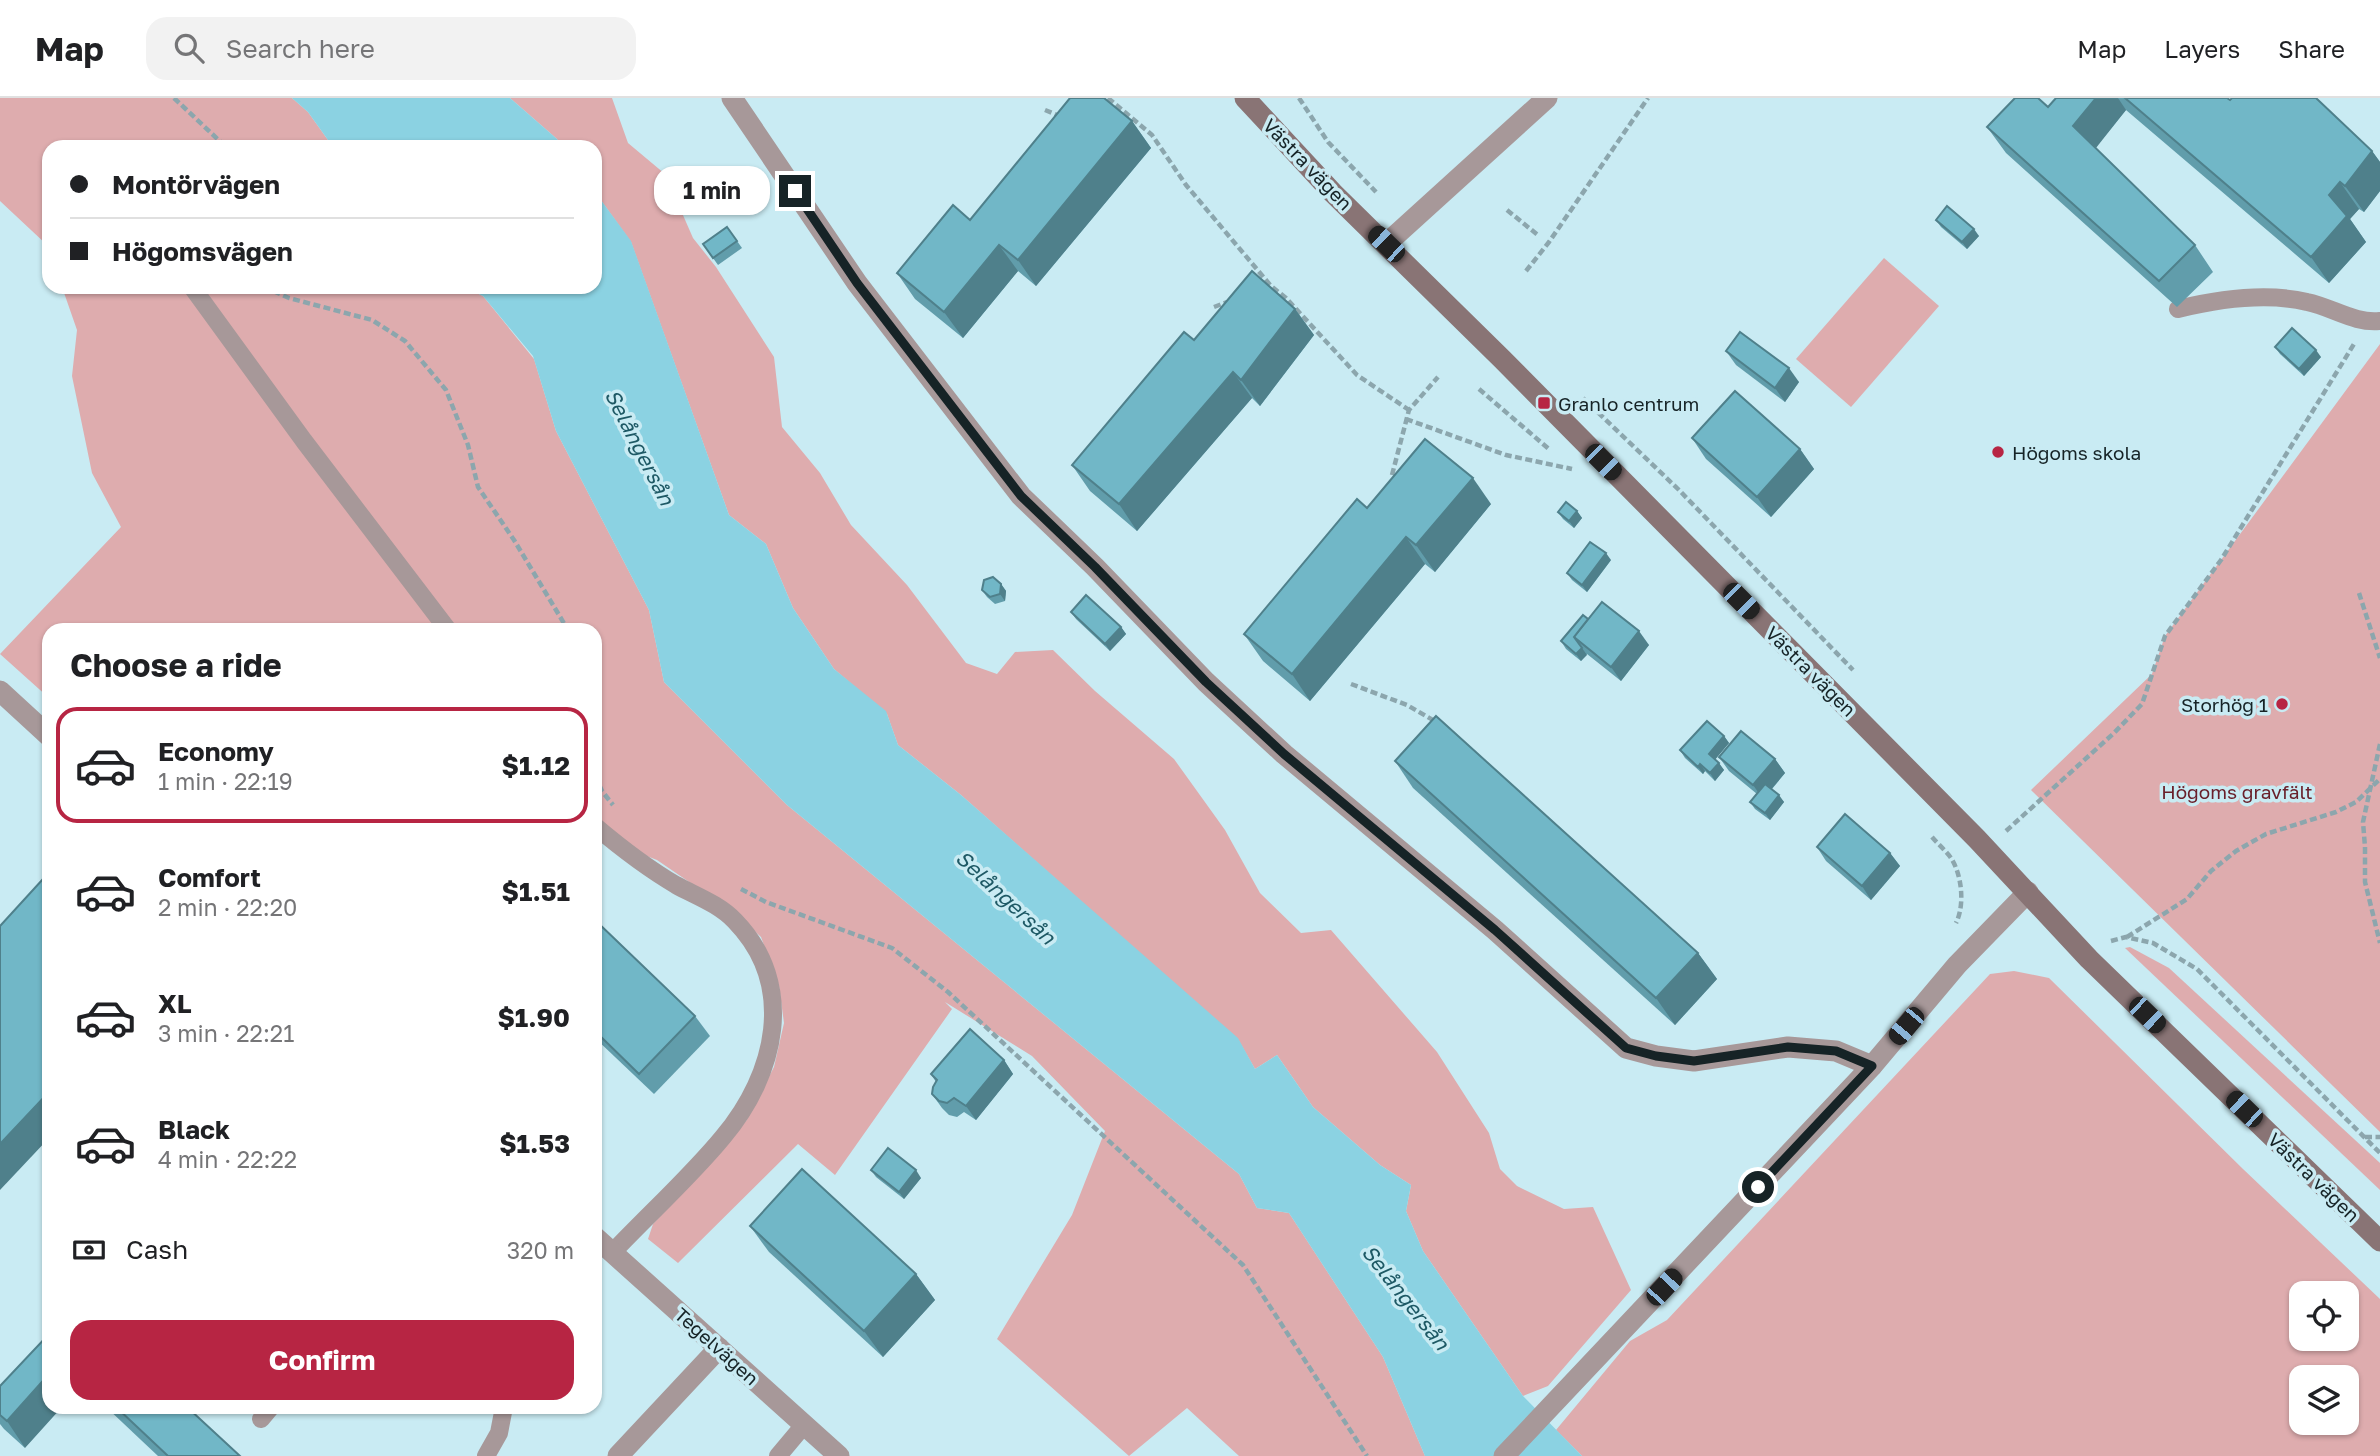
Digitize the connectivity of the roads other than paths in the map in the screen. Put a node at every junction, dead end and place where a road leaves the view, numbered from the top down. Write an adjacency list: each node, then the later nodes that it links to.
1 (732, 98): 13 (street)
2 (1245, 98): 4 (street, Västra vägen)
3 (1547, 98): 4 (street)
4 (1386, 244): 12 (street, Västra vägen)
5 (197, 294): 8 (lane)
6 (2178, 309): 7 (lane)
7 (2374, 322)
8 (443, 623)
9 (0, 691): 10 (street)
10 (42, 730)
11 (602, 832): 16 (lane)
12 (2028, 892): 13 (street); 14 (street, Västra vägen)
13 (1872, 1066): 24 (street)
14 (2380, 1241)
15 (602, 1243): 16 (street, Tegelvägen)
16 (613, 1252): 17 (street, Tegelvägen)
17 (719, 1348): 19 (street, Tegelvägen); 21 (street)
18 (503, 1414): 20 (lane)
19 (804, 1424): 22 (lane); 23 (street, Tegelvägen)
20 (486, 1456)
21 (618, 1456)
22 (778, 1456)
23 (839, 1456)
24 (1504, 1456)

